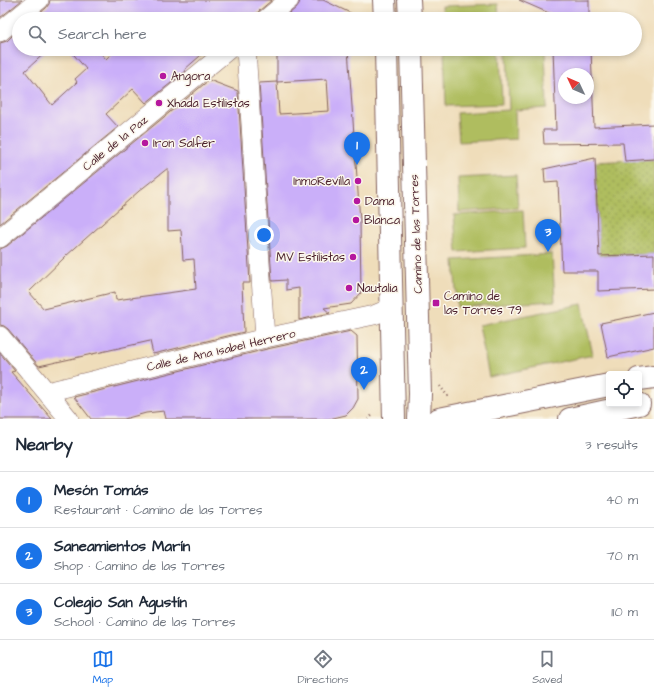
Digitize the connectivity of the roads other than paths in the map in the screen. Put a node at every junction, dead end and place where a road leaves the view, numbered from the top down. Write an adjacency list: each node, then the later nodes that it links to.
1 (39, 0): 5 (street)
2 (289, 0): 6 (street)
3 (384, 0): 7 (main road)
4 (409, 0): 8 (main road)
5 (24, 12)
6 (274, 12)
7 (385, 12)
8 (410, 12)
9 (12, 22): 10 (street)
10 (0, 32)
11 (221, 56): 15 (street, Calle de la Paz)
12 (246, 56): 18 (street)
13 (386, 56): 16 (main road, Camino de las Torres)
14 (411, 56): 28 (main road, Camino de las Torres)
15 (0, 238)
16 (392, 303): 18 (street, Calle de Ana Isabel Herrero); 26 (main road, Camino de las Torres)
17 (0, 336): 22 (street)
18 (266, 338): 22 (street, Calle de Ana Isabel Herrero)
19 (654, 376): 20 (main road)
20 (642, 378)
21 (606, 386): 29 (main road)
22 (47, 392): 27 (street)
23 (654, 401): 24 (main road)
24 (642, 403)
25 (625, 407): 30 (main road)
26 (385, 416)
27 (69, 419)
28 (419, 419)
29 (439, 419)
30 (570, 419)

